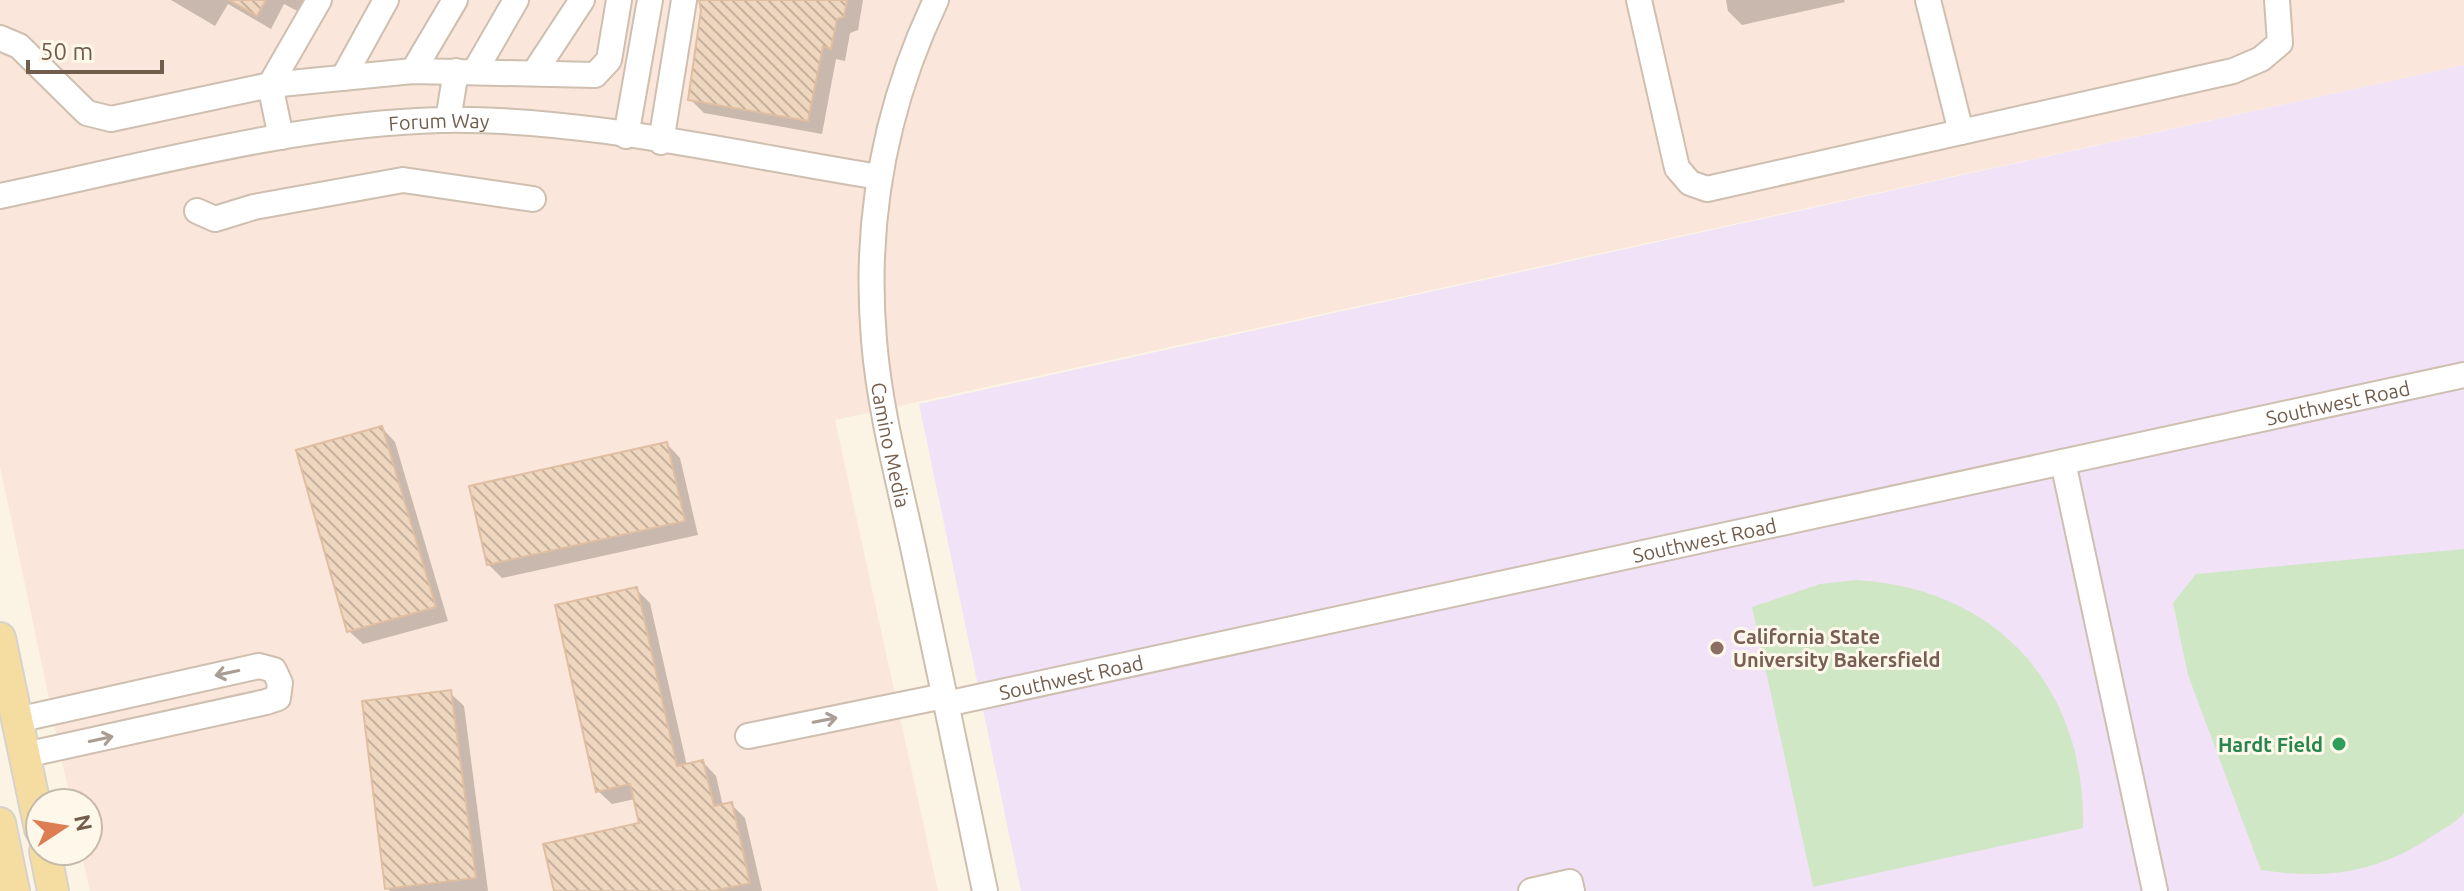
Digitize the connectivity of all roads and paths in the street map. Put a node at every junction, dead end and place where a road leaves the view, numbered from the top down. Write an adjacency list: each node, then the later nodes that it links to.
1 (319, 0): 18 (street)
2 (386, 0): 17 (street)
3 (455, 0): 14 (street)
4 (516, 0): 15 (street)
5 (582, 0): 16 (street)
6 (619, 0): 16 (street)
7 (650, 0): 21 (street)
8 (684, 0): 23 (street)
9 (936, 0): 24 (street, Camino Media)
10 (1639, 0): 20 (street)
11 (1928, 0): 20 (street)
12 (2277, 0): 20 (street)
13 (0, 38): 18 (street)
14 (413, 71): 15 (street); 17 (street)
15 (465, 71): 16 (street); 19 (street)
16 (534, 73)
17 (343, 78): 18 (street)
18 (270, 85): 22 (street)
19 (448, 120): 21 (street, Forum Way); 22 (street, Forum Way)
20 (1961, 132)
21 (626, 136): 23 (street, Forum Way)
22 (281, 137): 25 (street, Forum Way)
23 (661, 142): 24 (street, Forum Way)
24 (879, 177): 31 (street, Camino Media)
25 (0, 196)
26 (533, 199): 27 (street)
27 (197, 211)
28 (2464, 375): 29 (street, Southwest Road)
29 (2063, 462): 31 (street, Southwest Road); 43 (street)
30 (0, 638): 32 (main road)
31 (945, 700): 33 (street, Southwest Road, one-way to 31); 40 (street, Camino Media)
32 (17, 720): 34 (main road); 34 (street, one-way to 32)
33 (748, 736)
34 (25, 755): 35 (main road)
35 (31, 787)
36 (0, 823): 38 (main road)
37 (48, 867): 39 (main road)
38 (14, 891)
39 (53, 891)
40 (985, 891)
41 (1531, 891): 42 (street)
42 (1572, 891)
43 (2155, 891)

